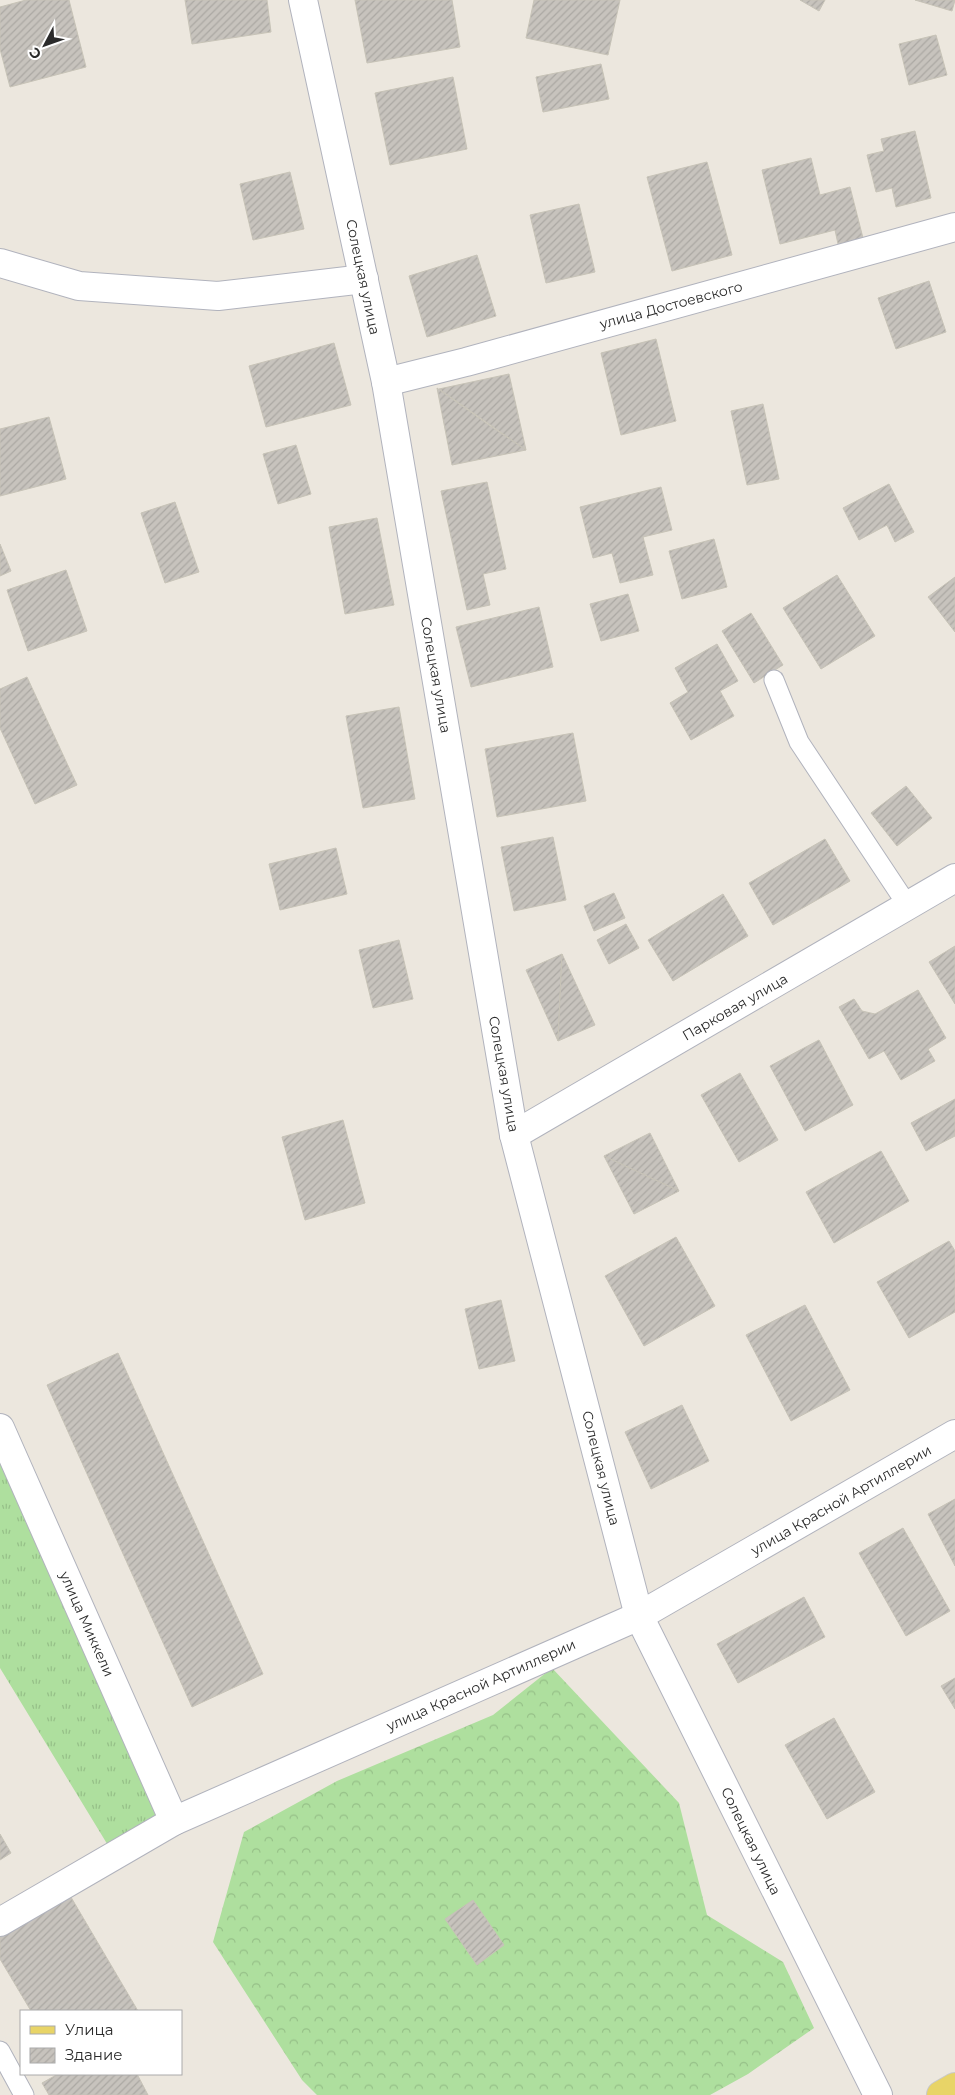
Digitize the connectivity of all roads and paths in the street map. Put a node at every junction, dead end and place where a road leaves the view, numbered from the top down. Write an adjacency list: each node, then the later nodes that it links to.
1 (303, 0): 4 (street, Солецкая улица)
2 (955, 227): 5 (street, улица Достоевского)
3 (0, 262): 4 (street)
4 (364, 279): 5 (street, Солецкая улица)
5 (386, 382): 9 (street, Солецкая улица)
6 (774, 680): 8 (lane)
7 (955, 878): 8 (street, Парковая улица)
8 (908, 906): 9 (street, Парковая улица)
9 (514, 1135): 12 (street, Солецкая улица)
10 (0, 1428): 13 (street, улица Миккели)
11 (955, 1434): 12 (street, улица Красной Артиллерии)
12 (639, 1616): 13 (street, улица Красной Артиллерии); 18 (street, Солецкая улица)
13 (174, 1821): 14 (street, улица Красной Артиллерии)
14 (0, 1922)
15 (0, 2051): 17 (lane)
16 (955, 2087): 19 (main road)
17 (24, 2095)
18 (878, 2095)
19 (941, 2095)

